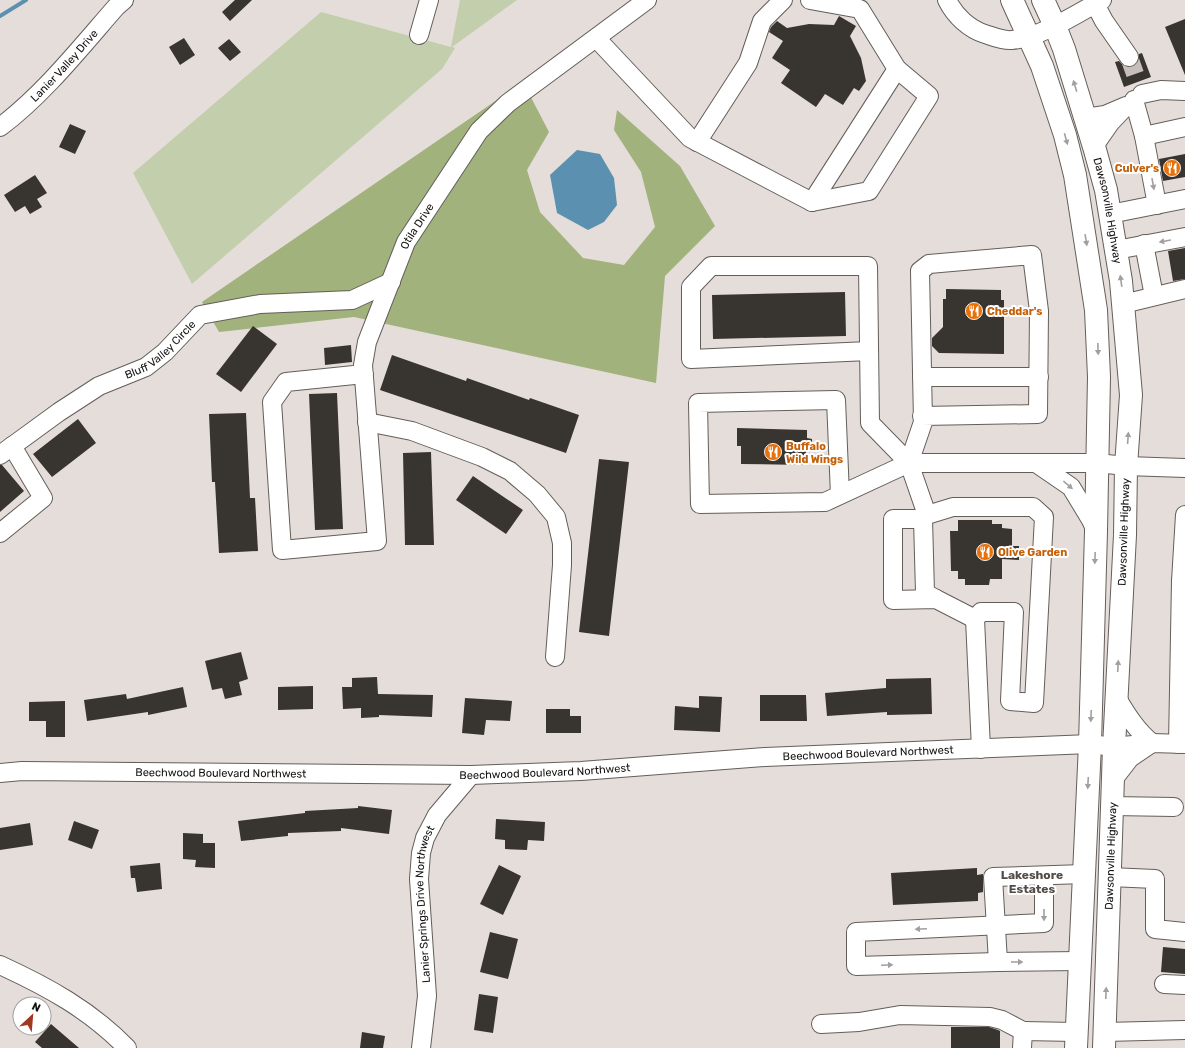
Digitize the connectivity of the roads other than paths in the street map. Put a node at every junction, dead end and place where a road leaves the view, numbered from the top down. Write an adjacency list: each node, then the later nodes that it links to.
1 (124, 0): 19 (street, Lanier Valley Drive)
2 (429, 0): 11 (street)
3 (647, 0): 13 (street, Otila Drive)
4 (784, 0): 23 (street)
5 (810, 0): 15 (street)
6 (947, 0): 12 (street)
7 (1012, 0): 12 (main road)
8 (1043, 0): 10 (main road, Dawsonville Highway)
9 (1097, 1): 10 (street); 14 (street)
10 (1055, 26): 12 (street); 18 (main road, Dawsonville Highway, one-way to 10)
11 (418, 35)
12 (1029, 37): 45 (main road, one-way to 45)
13 (596, 38): 23 (street); 32 (street, Otila Drive)
14 (1129, 58)
15 (897, 69): 26 (street); 26 (street)
16 (1179, 91): 17 (street)
17 (1135, 96): 18 (street); 21 (street); 24 (street)
18 (1085, 118): 24 (main road, Dawsonville Highway)
19 (0, 127)
20 (1185, 127): 21 (street)
21 (1148, 135): 22 (street); 27 (street, one-way to 27)
22 (1185, 136)
23 (697, 142): 26 (street)
24 (1094, 146): 28 (main road, Dawsonville Highway)
25 (1185, 199): 27 (street)
26 (812, 202)
27 (1156, 205): 28 (street)
28 (1110, 214): 31 (main road, Dawsonville Highway)
29 (1185, 237): 30 (street, one-way to 30)
30 (1144, 244): 31 (street); 34 (street)
31 (1116, 250): 35 (main road, Dawsonville Highway, one-way to 31)
32 (391, 282): 37 (street, Otila Drive); 42 (street, Bluff Valley Circle)
33 (1185, 289): 34 (street)
34 (1154, 296): 35 (street)
35 (1123, 304): 46 (main road, Dawsonville Highway, one-way to 35)
36 (869, 351): 36 (street); 43 (street)
37 (364, 374): 41 (street, Otila Drive); 41 (street, Otila Drive)
38 (922, 377): 39 (street); 39 (street); 40 (street)
39 (1039, 377): 40 (street)
40 (922, 416): 43 (street)
41 (367, 422): 58 (street)
42 (6, 450): 52 (street, Bluff Valley Circle)
43 (909, 463): 44 (street); 48 (street); 50 (street)
44 (1036, 463): 45 (street); 51 (street, one-way to 51)
45 (1097, 463): 46 (street); 51 (main road)
46 (1126, 466): 47 (street); 59 (main road, Dawsonville Highway, one-way to 46)
47 (1185, 468)
48 (840, 495): 48 (street)
49 (1185, 516): 53 (street)
50 (925, 517): 54 (street); 54 (street); 56 (street)
51 (1096, 531): 61 (main road, one-way to 61)
52 (0, 533)
53 (1183, 583): 62 (street)
54 (936, 599): 57 (street)
55 (1014, 612): 56 (street); 56 (street); 57 (street)
56 (1039, 613)
57 (974, 619): 64 (street)
58 (555, 656)
59 (1117, 698): 60 (street); 63 (main road, Dawsonville Highway)
60 (1152, 743): 62 (street, Beechwood Boulevard Northwest); 63 (street, Beechwood Boulevard Northwest); 67 (street)
61 (1090, 744): 63 (street, Beechwood Boulevard Northwest); 64 (street, Beechwood Boulevard Northwest); 70 (main road, one-way to 70)
62 (1181, 744)
63 (1114, 747): 67 (main road, Dawsonville Highway)
64 (981, 749): 66 (street, Beechwood Boulevard Northwest)
65 (0, 773): 66 (street, Beechwood Boulevard Northwest)
66 (471, 775): 86 (street, Lanier Springs Drive Northwest)
67 (1113, 780): 68 (main road, Dawsonville Highway)
68 (1112, 806): 69 (street); 72 (main road, Dawsonville Highway)
69 (1174, 807)
70 (1084, 874): 71 (street); 75 (main road)
71 (1044, 876): 73 (street, one-way to 73); 73 (street)
72 (1110, 877): 74 (street); 84 (main road, Dawsonville Highway, one-way to 72)
73 (996, 925): 76 (street); 76 (street, one-way to 76)
74 (1185, 932)
75 (1080, 961): 76 (street, one-way to 75); 83 (main road)
76 (998, 962)
77 (0, 965): 85 (street)
78 (1164, 984): 79 (street)
79 (1185, 985)
80 (821, 1024): 82 (street)
81 (1185, 1030): 84 (street)
82 (1022, 1040): 83 (street)
83 (1076, 1040): 84 (main road)
84 (1105, 1040)
85 (127, 1048)
86 (420, 1048)

